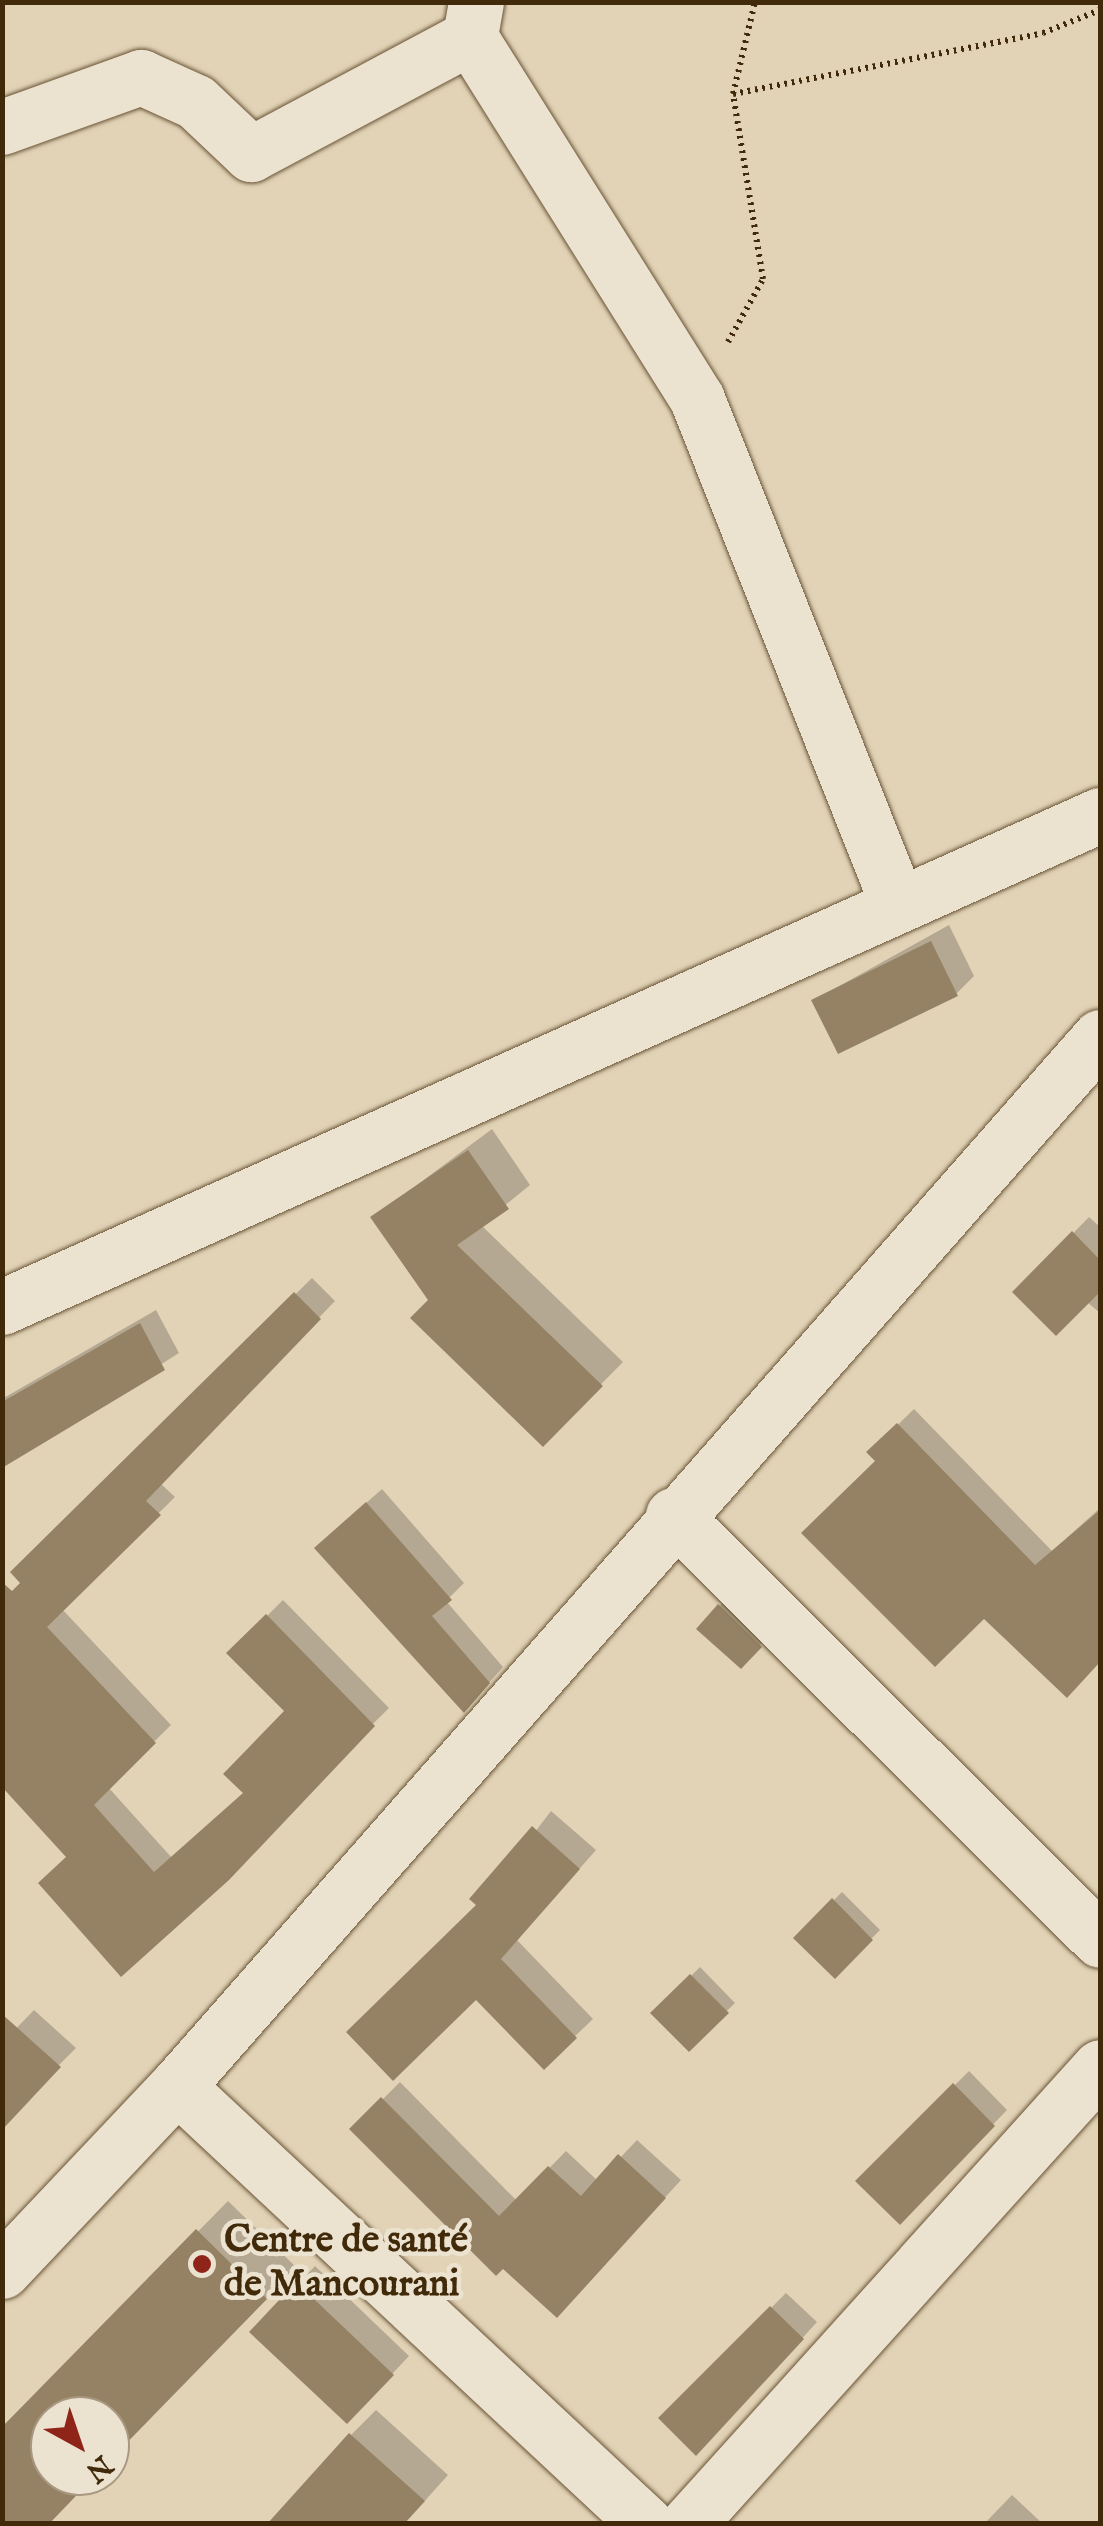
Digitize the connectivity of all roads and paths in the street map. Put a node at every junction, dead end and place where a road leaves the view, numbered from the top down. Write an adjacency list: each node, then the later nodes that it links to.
1 (755, 2): 4 (path)
2 (1100, 10): 4 (path)
3 (473, 20): 5 (street); 6 (street)
4 (733, 94): 6 (path)
5 (2, 127)
6 (696, 399): 8 (street)
7 (1100, 814): 8 (street)
8 (898, 905): 10 (street)
9 (1100, 1037): 11 (street)
10 (2, 1307)
11 (673, 1515): 12 (street); 14 (street)
12 (1100, 1940)
13 (1100, 2067): 17 (street)
14 (177, 2086): 15 (street); 16 (street)
15 (2, 2270)
16 (646, 2524)
17 (688, 2524)

